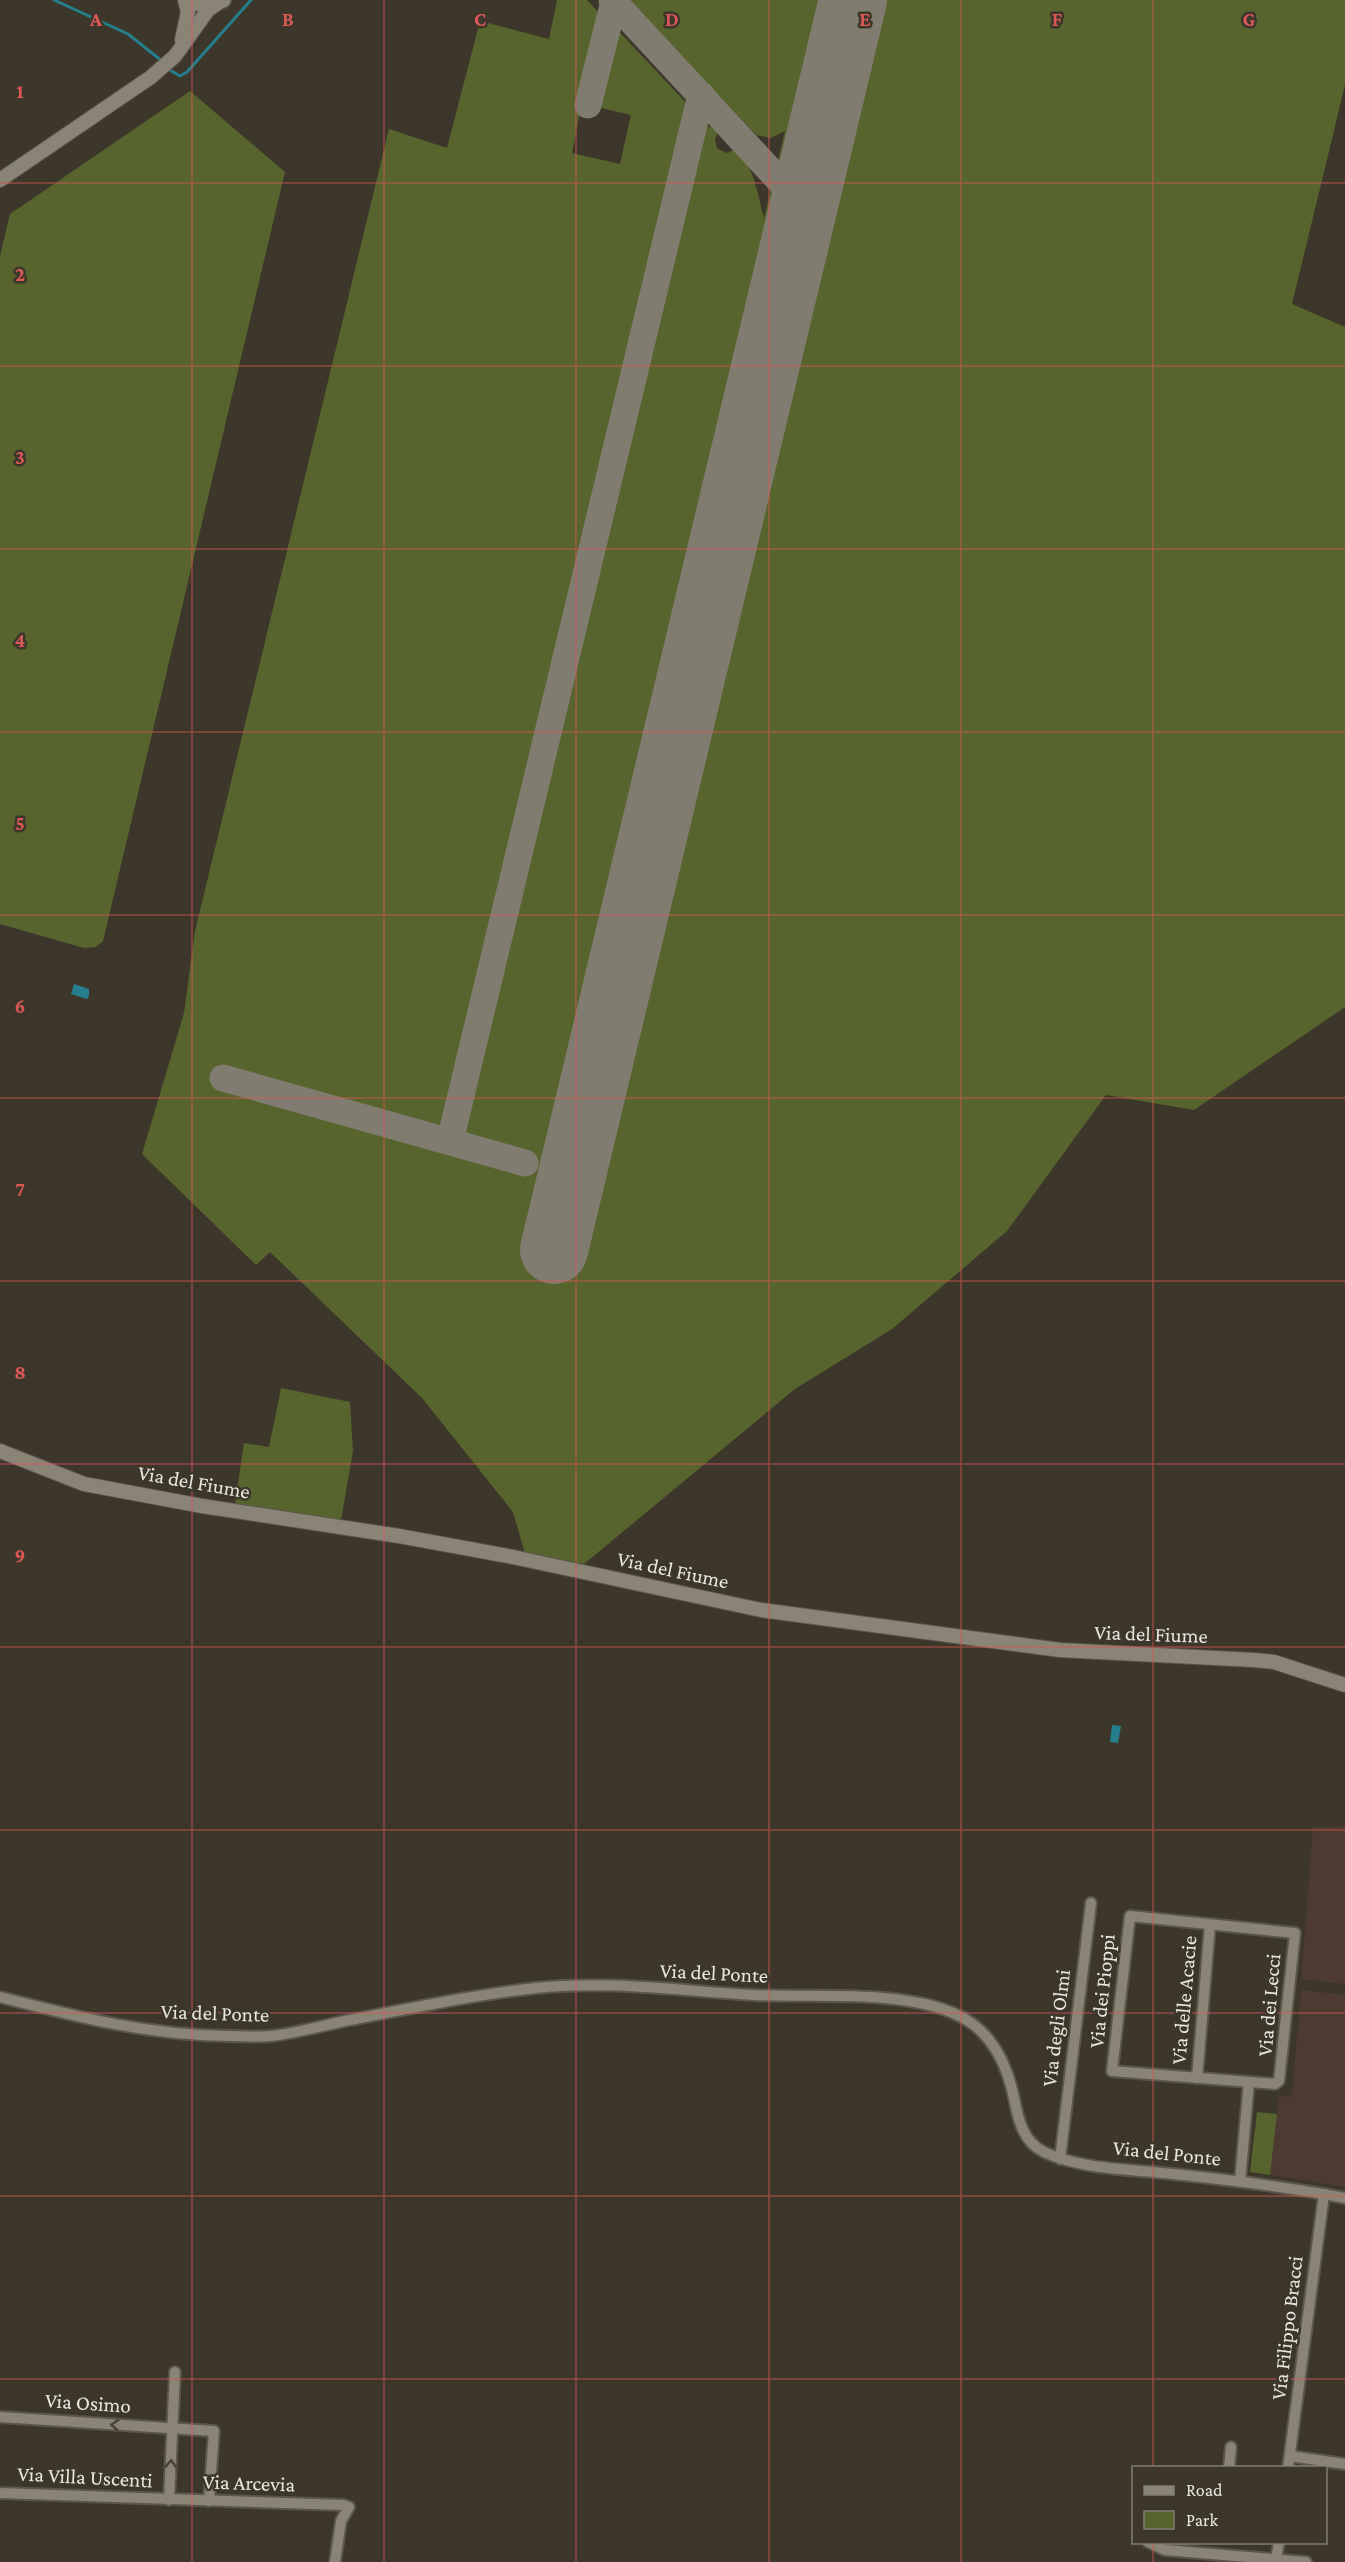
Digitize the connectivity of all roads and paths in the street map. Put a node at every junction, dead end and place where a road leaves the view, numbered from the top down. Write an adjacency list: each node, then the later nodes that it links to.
1 (185, 0): 4 (street)
2 (190, 0): 3 (main road)
3 (221, 2): 4 (street)
4 (176, 56): 5 (street)
5 (0, 180)
6 (0, 1451): 7 (street, Via del Fiume)
7 (1345, 1685)
8 (1091, 1903): 13 (street, Via degli Olmi)
9 (1210, 1925): 11 (street, Via delle Acacie); 11 (street, Via dei Pioppi); 12 (street, Via dei Lecci)
10 (0, 1997): 13 (street, Via del Ponte)
11 (1197, 2078): 12 (street)
12 (1249, 2082): 14 (street)
13 (1060, 2159): 14 (street, Via del Ponte)
14 (1240, 2181): 15 (street, Via del Ponte)
15 (1324, 2194): 16 (street, Via del Ponte); 21 (street, Via Filippo Bracci)
16 (1345, 2198)
17 (175, 2372): 19 (street)
18 (0, 2417): 19 (street, Via Osimo, one-way to 18)
19 (173, 2428): 25 (street, one-way to 19); 26 (street, Via Osimo)
20 (1232, 2447): 23 (street)
21 (1289, 2462): 22 (street)
22 (1345, 2464)
23 (1229, 2466)
24 (0, 2493): 25 (street, Via Villa Uscenti)
25 (169, 2500): 26 (street, Via Arcevia)
26 (209, 2501): 27 (street, Via Arcevia)
27 (328, 2506): 28 (street); 28 (street, Via Arcevia)
28 (340, 2521): 34 (street, Via Arcevia)
29 (1152, 2544): 32 (street)
30 (1219, 2544): 32 (street)
31 (1279, 2544): 33 (street)
32 (1218, 2554): 33 (street)
33 (1276, 2559): 35 (street)
34 (334, 2560)
35 (1306, 2562)

